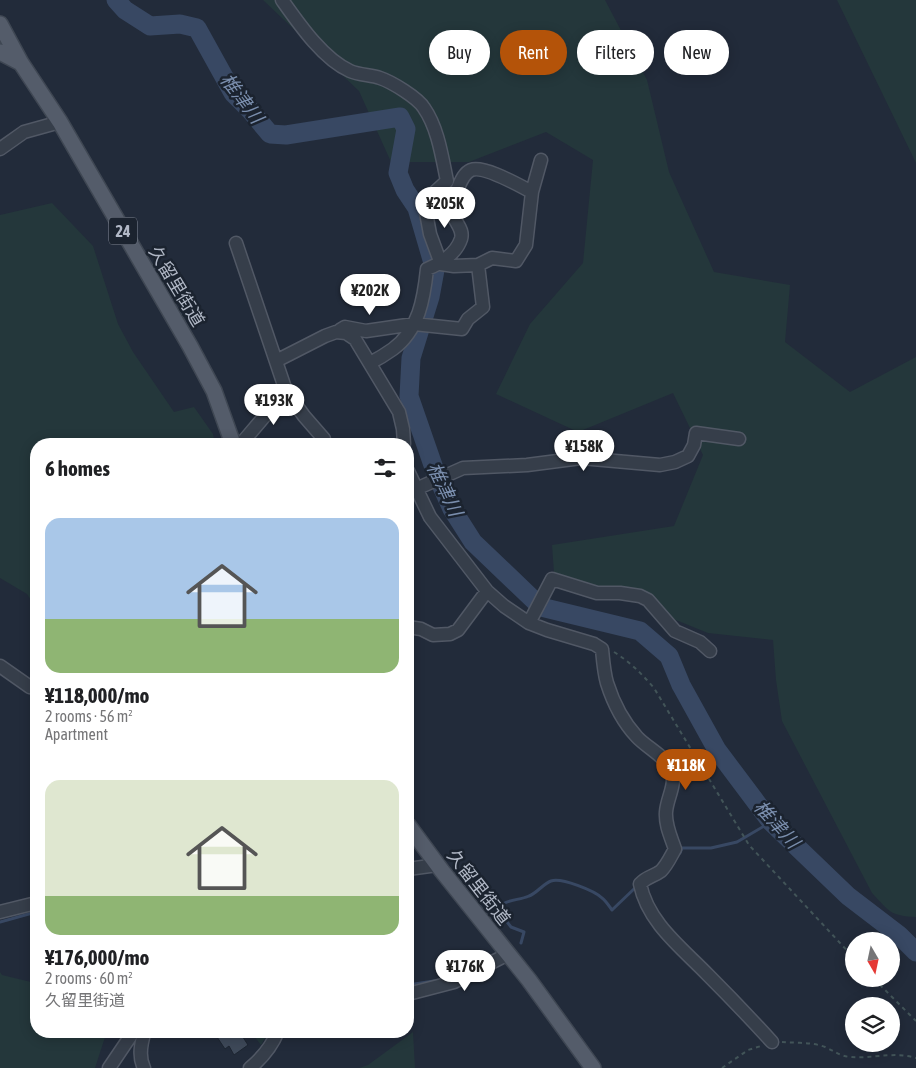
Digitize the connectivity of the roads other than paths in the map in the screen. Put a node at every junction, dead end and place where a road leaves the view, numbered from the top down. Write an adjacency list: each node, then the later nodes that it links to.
1 (282, 0): 10 (street)
2 (0, 24): 4 (main road, 久留里街道 / 24)
3 (0, 52): 4 (main road)
4 (21, 63): 5 (main road, 久留里街道 / 24)
5 (60, 122): 6 (street); 17 (main road, 久留里街道 / 24)
6 (0, 149)
7 (541, 160): 8 (street)
8 (532, 192): 10 (street); 11 (street)
9 (236, 243): 14 (street)
10 (441, 264): 11 (street); 12 (street)
11 (478, 265): 12 (street)
12 (414, 324): 13 (street); 15 (street)
13 (336, 332): 14 (street); 15 (street)
14 (276, 361): 16 (street)
15 (370, 363): 20 (street)
16 (286, 391): 18 (street); 19 (street)
17 (231, 438)
18 (246, 438)
19 (323, 438)
20 (404, 438)
21 (739, 439): 23 (street)
22 (414, 484): 23 (street)
23 (416, 489): 24 (street)
24 (487, 591): 25 (street); 26 (street)
25 (529, 623): 27 (street); 40 (street)
26 (414, 628)
27 (710, 651)
28 (0, 666): 29 (street)
29 (30, 687)
30 (414, 833): 31 (main road, 久留里街道)
31 (437, 865): 32 (street); 35 (main road, 久留里街道)
32 (414, 868)
33 (30, 904): 34 (street)
34 (0, 912)
35 (508, 954): 36 (street); 44 (main road, 久留里街道)
36 (414, 992)
37 (129, 1038): 41 (street)
38 (143, 1038): 42 (street)
39 (275, 1038): 43 (street)
40 (772, 1042)
41 (110, 1068)
42 (144, 1068)
43 (250, 1068)
44 (593, 1068)

